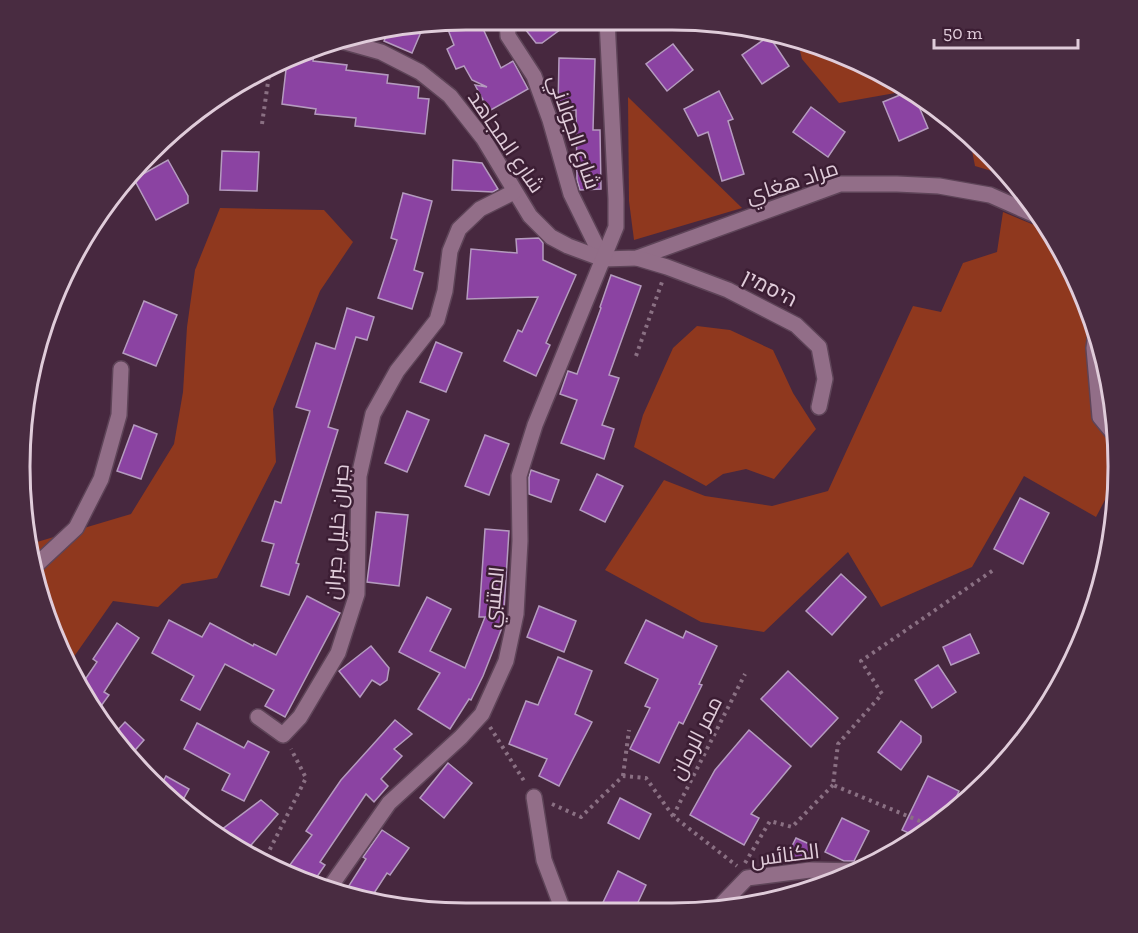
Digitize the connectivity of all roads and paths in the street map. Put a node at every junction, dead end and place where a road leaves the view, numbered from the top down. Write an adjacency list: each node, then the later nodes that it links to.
1 (508, 30): 9 (street, شارع الجولاني)
2 (607, 30): 9 (street, المتنبي)
3 (355, 45): 6 (street, شارع المجاهد)
4 (269, 77): 5 (path)
5 (262, 124)
6 (514, 192): 9 (street, شارع المجاهد); 22 (street, جبران خليل جبران)
7 (1024, 210): 8 (street, مراد هغاي)
8 (638, 258): 9 (street, مراد هغاي); 10 (street, היסמין)
9 (603, 259): 19 (street, المتنبي)
10 (667, 267): 11 (path); 14 (street, היסמין)
11 (636, 356)
12 (1095, 363): 15 (street)
13 (122, 369): 16 (street)
14 (819, 407)
15 (1105, 424)
16 (40, 561)
17 (995, 569): 24 (path)
18 (745, 674): 26 (path, ممر الرمان)
19 (482, 714): 25 (path); 30 (street, المتنبي)
20 (258, 717): 22 (street)
21 (629, 730): 23 (path)
22 (283, 735): 28 (path)
23 (623, 776): 25 (path); 26 (path)
24 (833, 785): 26 (path); 27 (path)
25 (534, 797): 32 (street)
26 (674, 816)
27 (923, 823)
28 (267, 855)
29 (838, 871): 31 (street, الكنائس)
30 (334, 882)
31 (727, 899)
32 (560, 903)

